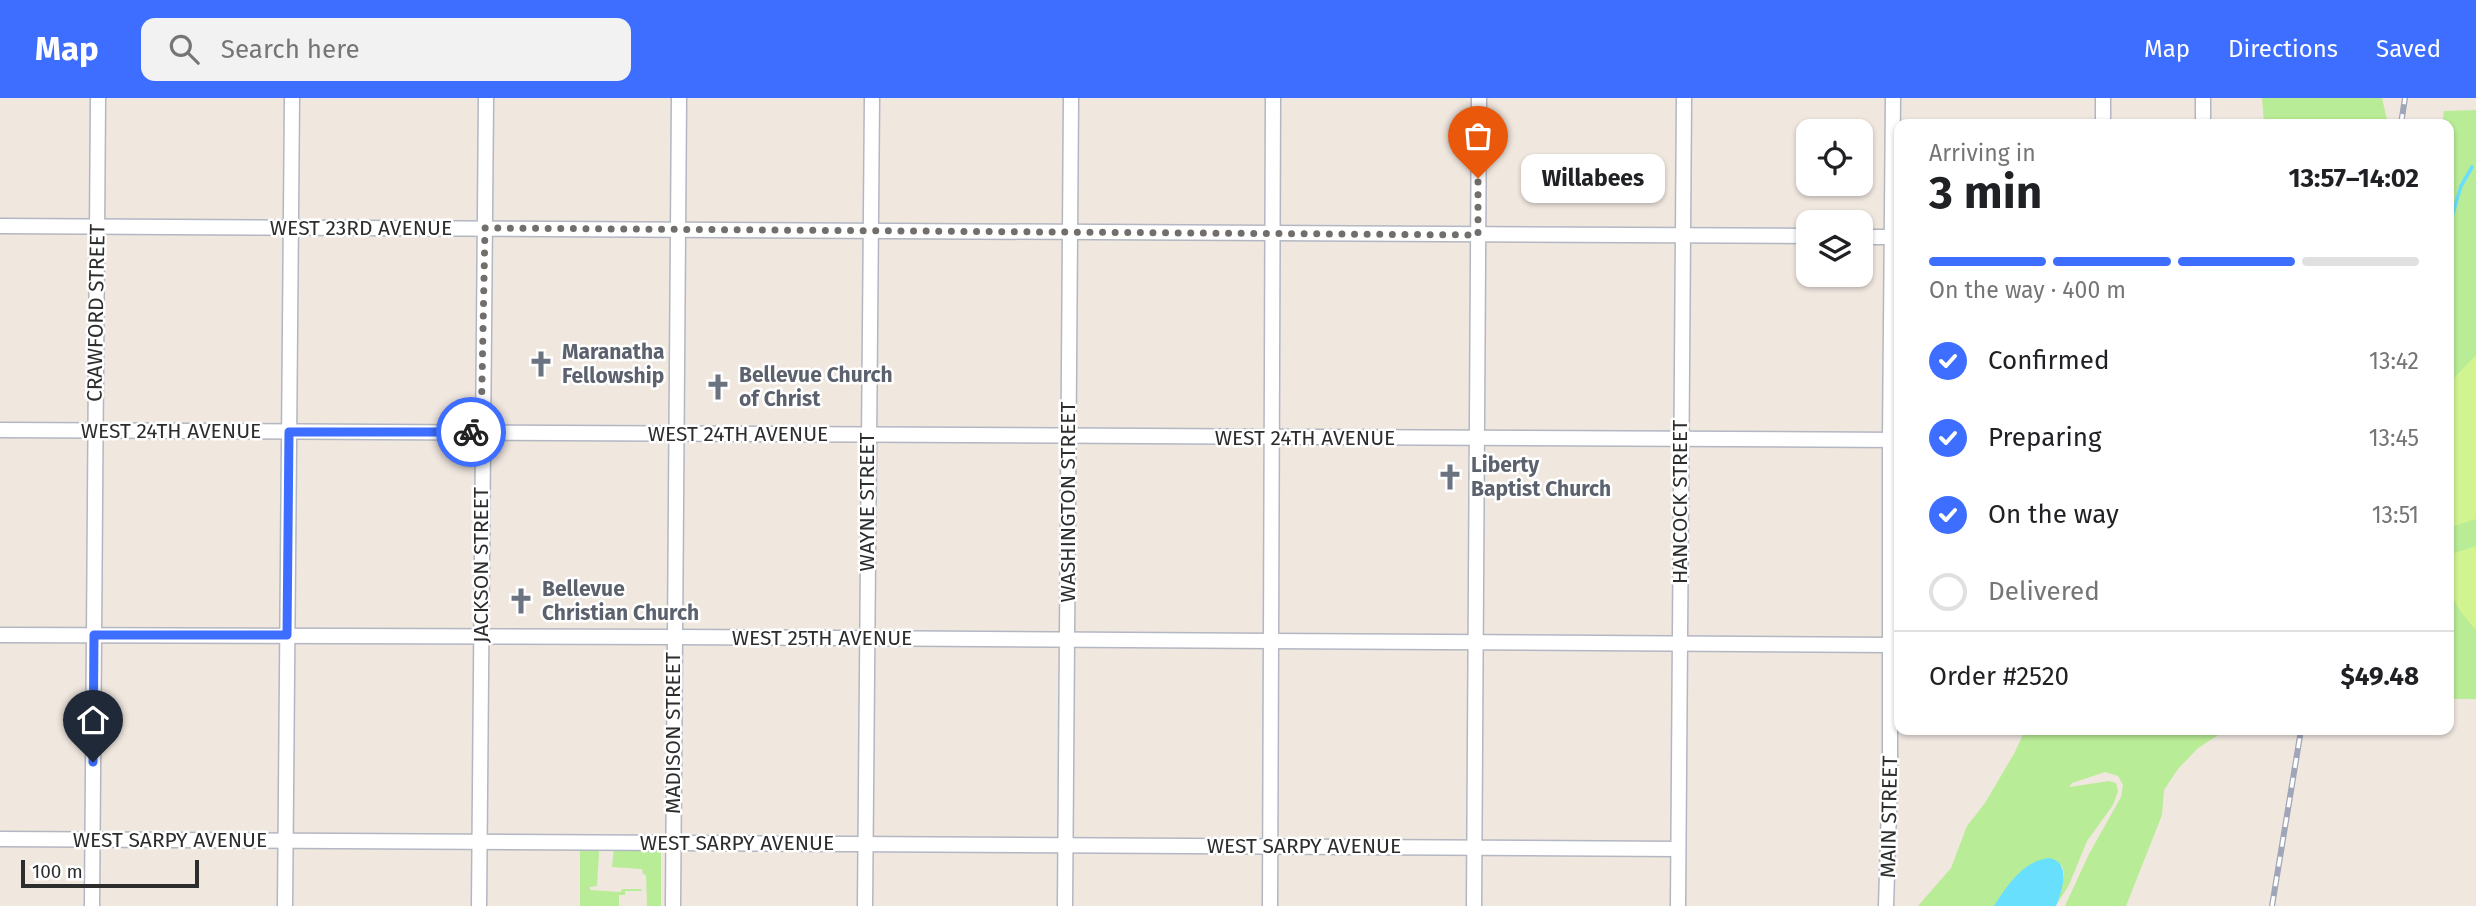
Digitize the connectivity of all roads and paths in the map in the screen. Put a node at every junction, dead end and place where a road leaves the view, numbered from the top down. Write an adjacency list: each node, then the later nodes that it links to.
1 (98, 98): 17 (street, CRAWFORD STREET)
2 (292, 98): 18 (street)
3 (486, 98): 19 (street, JACKSON STREET)
4 (679, 98): 20 (street, MADISON STREET)
5 (872, 98): 21 (street, WAYNE STREET)
6 (1071, 98): 22 (street, WASHINGTON STREET)
7 (1273, 98): 23 (street)
8 (1479, 98): 24 (street)
9 (1684, 98): 25 (street, HANCOCK STREET)
10 (1893, 98): 15 (street, MAIN STREET)
11 (2103, 98): 13 (street)
12 (2203, 98): 14 (street)
13 (2103, 119)
14 (2203, 119)
15 (1894, 144)
16 (0, 226): 17 (street, WEST 23RD AVENUE)
17 (96, 227): 18 (street, WEST 23RD AVENUE); 30 (street, CRAWFORD STREET)
18 (290, 228): 19 (street, WEST 23RD AVENUE); 31 (street)
19 (485, 228): 20 (street, WEST 23RD AVENUE); 32 (street, JACKSON STREET)
20 (678, 230): 21 (street, WEST 23RD AVENUE); 33 (street, MADISON STREET)
21 (871, 230): 22 (street, WEST 23RD AVENUE); 34 (street, WAYNE STREET)
22 (1070, 231): 23 (street, WEST 23RD AVENUE); 35 (street, WASHINGTON STREET)
23 (1271, 234): 24 (street, WEST 23RD AVENUE); 36 (street)
24 (1478, 235): 25 (street, WEST 23RD AVENUE); 37 (street)
25 (1682, 236): 26 (street, WEST 23RD AVENUE); 39 (street, HANCOCK STREET)
26 (1796, 236)
27 (1873, 237): 28 (street)
28 (1894, 237)
29 (0, 430): 30 (street, WEST 24TH AVENUE)
30 (94, 431): 31 (street, WEST 24TH AVENUE); 42 (street, CRAWFORD STREET)
31 (289, 432): 32 (street, WEST 24TH AVENUE); 43 (street)
32 (481, 432): 33 (street, WEST 24TH AVENUE); 44 (street, JACKSON STREET)
33 (676, 433): 34 (street, WEST 24TH AVENUE); 45 (street, MADISON STREET)
34 (868, 435): 35 (street, WEST 24TH AVENUE); 46 (street, WAYNE STREET)
35 (1068, 436): 36 (street, WEST 24TH AVENUE); 47 (street, WASHINGTON STREET)
36 (1271, 437): 37 (street, WEST 24TH AVENUE); 49 (street)
37 (1476, 439): 39 (street, WEST 24TH AVENUE); 48 (street)
38 (1894, 440): 39 (street, WEST 24TH AVENUE); 40 (street, MAIN STREET)
39 (1680, 441): 50 (street, HANCOCK STREET)
40 (1894, 580): 51 (street, MAIN STREET)
41 (0, 635): 42 (street, WEST 25TH AVENUE)
42 (94, 635): 43 (street, WEST 25TH AVENUE); 53 (street, CRAWFORD STREET)
43 (287, 635): 44 (street, WEST 25TH AVENUE); 54 (street)
44 (481, 636): 45 (street, WEST 25TH AVENUE); 55 (street, JACKSON STREET)
45 (674, 637): 46 (street, WEST 25TH AVENUE); 56 (street, MADISON STREET)
46 (867, 639): 47 (street, WEST 25TH AVENUE); 57 (street, WAYNE STREET)
47 (1067, 639): 49 (street, WEST 25TH AVENUE); 58 (street, WASHINGTON STREET)
48 (1476, 641): 49 (street, WEST 25TH AVENUE); 50 (street, WEST 25TH AVENUE); 60 (street)
49 (1270, 642): 59 (street)
50 (1680, 643): 51 (street, WEST 25TH AVENUE); 61 (street, HANCOCK STREET)
51 (1889, 645): 71 (street, MAIN STREET)
52 (0, 839): 53 (street, WEST SARPY AVENUE)
53 (93, 839): 54 (street, WEST SARPY AVENUE); 62 (street, CRAWFORD STREET)
54 (285, 841): 55 (street, WEST SARPY AVENUE); 63 (street)
55 (479, 841): 56 (street, WEST SARPY AVENUE); 64 (street, JACKSON STREET)
56 (673, 842): 57 (street, WEST SARPY AVENUE); 65 (street, MADISON STREET)
57 (865, 844): 58 (street, WEST SARPY AVENUE); 66 (street, WAYNE STREET)
58 (1066, 844): 59 (street, WEST SARPY AVENUE); 67 (street, WASHINGTON STREET)
59 (1269, 846): 60 (street, WEST SARPY AVENUE); 68 (street)
60 (1475, 847): 61 (street, WEST SARPY AVENUE); 69 (street)
61 (1678, 849): 70 (street, HANCOCK STREET)
62 (92, 906)
63 (285, 906)
64 (479, 906)
65 (673, 906)
66 (865, 906)
67 (1065, 906)
68 (1270, 906)
69 (1474, 906)
70 (1678, 906)
71 (1886, 906)

